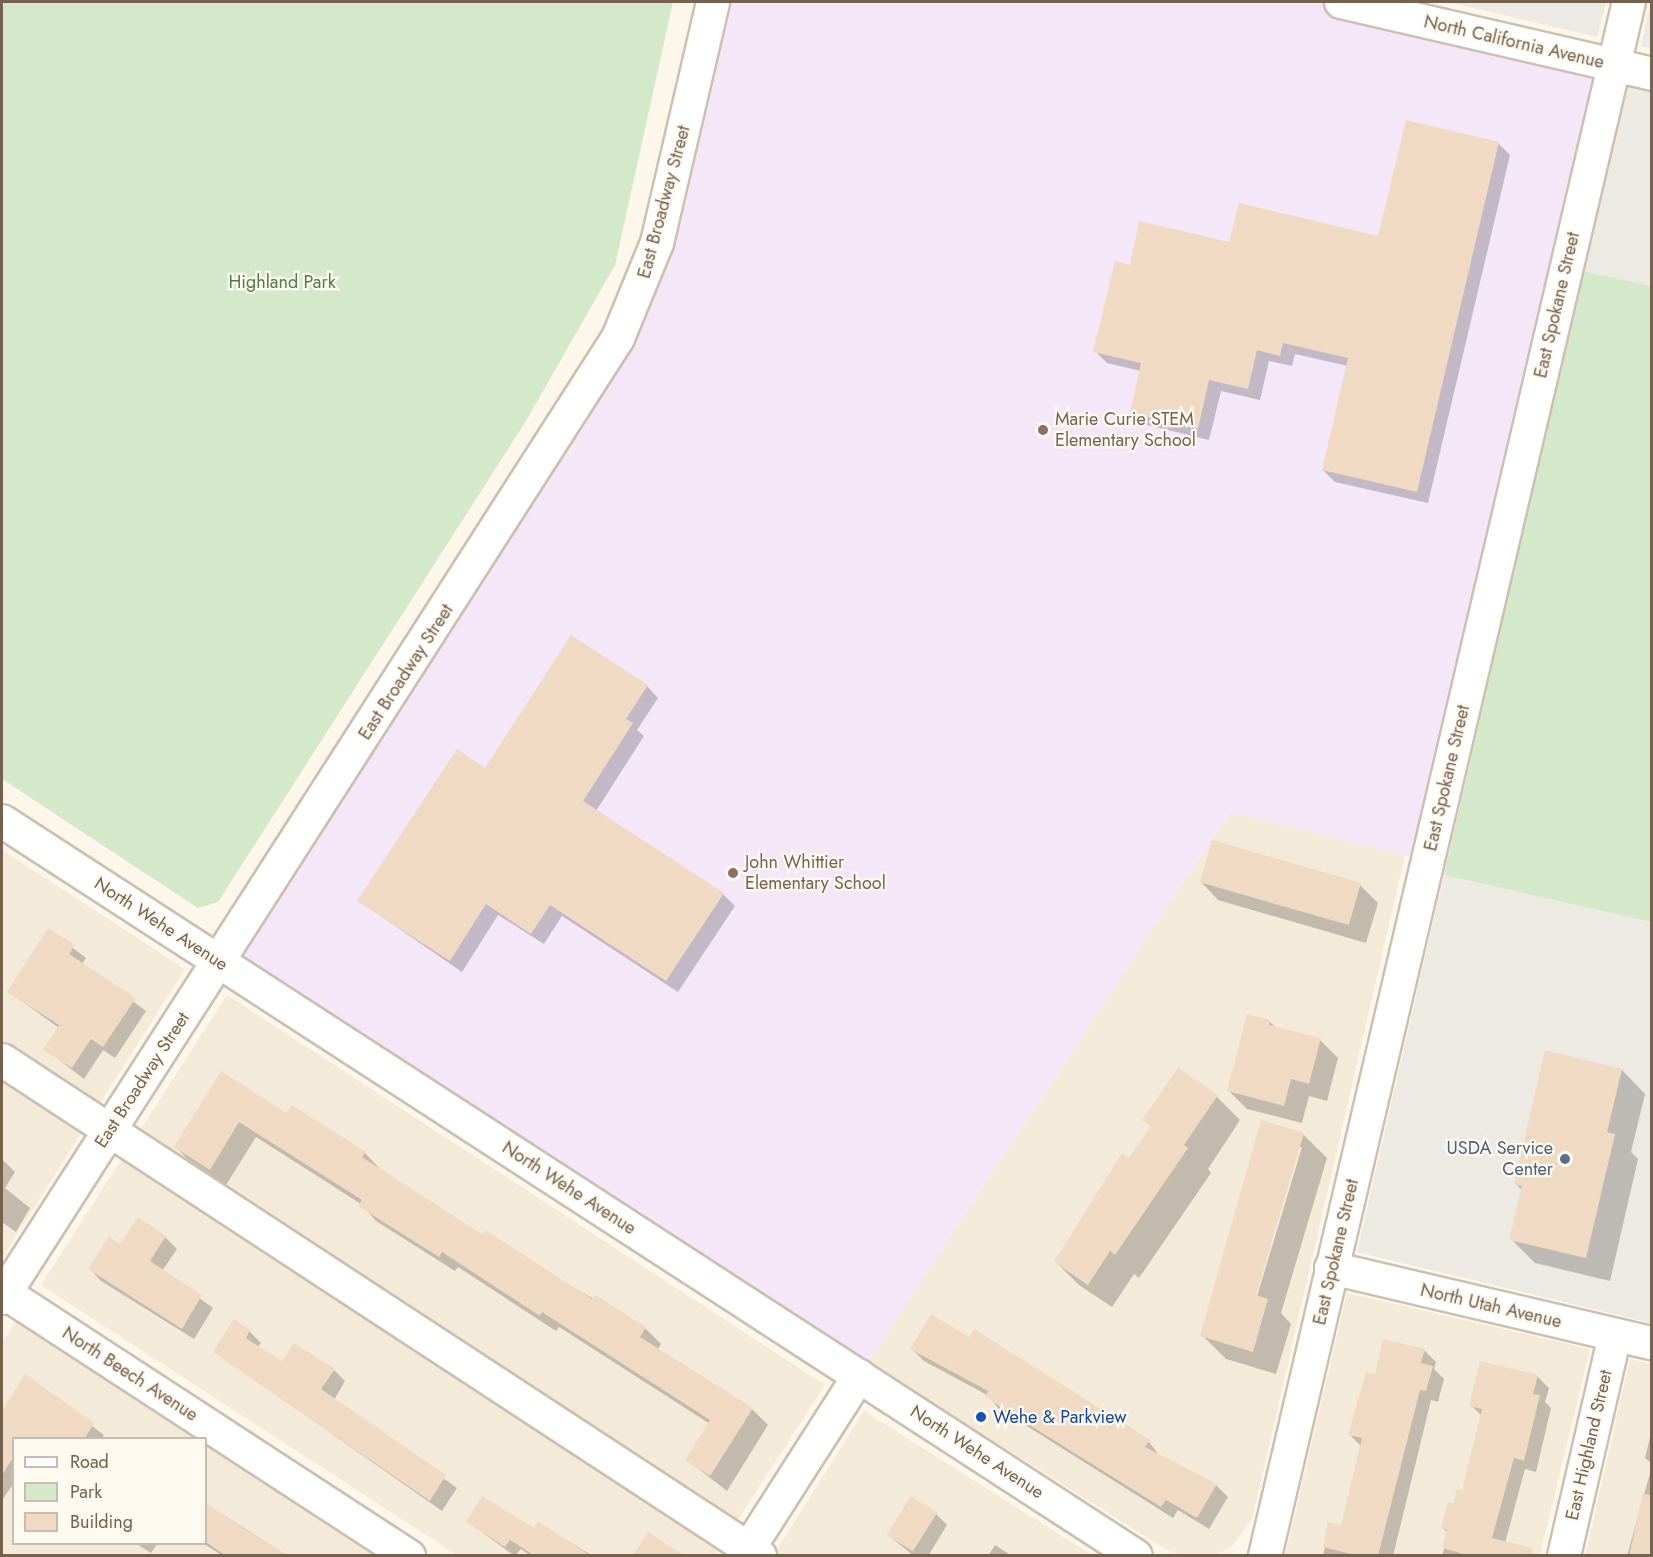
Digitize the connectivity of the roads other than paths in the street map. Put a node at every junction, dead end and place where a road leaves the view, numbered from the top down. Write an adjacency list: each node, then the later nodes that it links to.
1 (713, 2): 7 (street, East Broadway Street)
2 (1341, 2): 4 (street, North California Avenue)
3 (1629, 2): 4 (street, East Spokane Street)
4 (1614, 65): 5 (street, North California Avenue); 10 (street, East Spokane Street)
5 (1652, 74)
6 (2, 820): 7 (street, North Wehe Avenue)
7 (218, 961): 9 (street, East Broadway Street); 14 (street, North Wehe Avenue)
8 (2, 1060): 9 (street)
9 (110, 1130): 11 (street, East Broadway Street); 15 (street)
10 (1331, 1268): 12 (street, North Utah Avenue); 18 (street, East Spokane Street)
11 (3, 1294): 16 (street, North Beech Avenue)
12 (1615, 1335): 13 (street, North Utah Avenue); 19 (street, East Highland Street)
13 (1652, 1343)
14 (859, 1376): 15 (street); 17 (street, North Wehe Avenue)
15 (751, 1553)
16 (409, 1556)
17 (1136, 1556)
18 (1265, 1556)
19 (1563, 1556)

